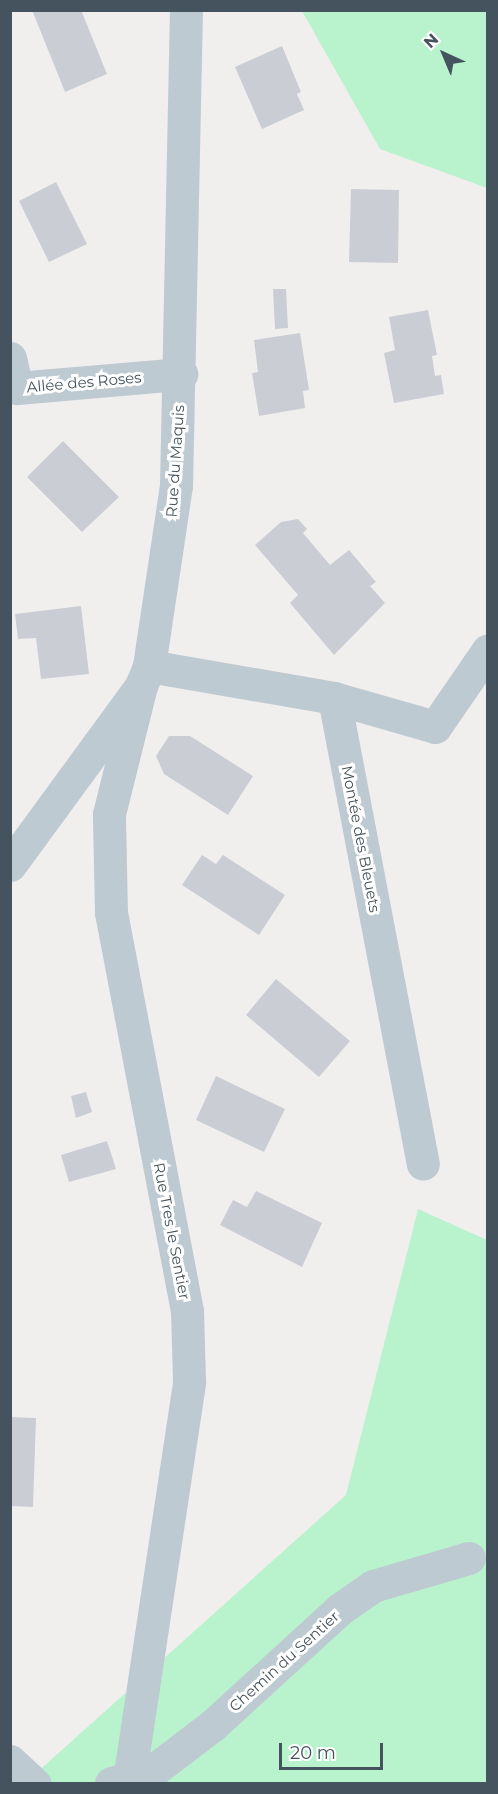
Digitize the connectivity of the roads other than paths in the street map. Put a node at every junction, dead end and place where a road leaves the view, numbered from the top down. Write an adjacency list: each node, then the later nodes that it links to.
1 (186, 10): 2 (street, Rue du Maquis)
2 (181, 374): 3 (street, Allée des Roses); 5 (street, Rue du Maquis)
3 (13, 378)
4 (488, 650): 6 (street)
5 (145, 676): 6 (street); 7 (street, Rue du Maquis); 11 (street, Rue Tres le Sentier)
6 (334, 698): 8 (street, Montée des Bleuets)
7 (10, 865)
8 (423, 1164)
9 (469, 1558): 11 (street, Chemin du Sentier)
10 (10, 1761): 12 (street)
11 (119, 1781)
12 (35, 1784)

